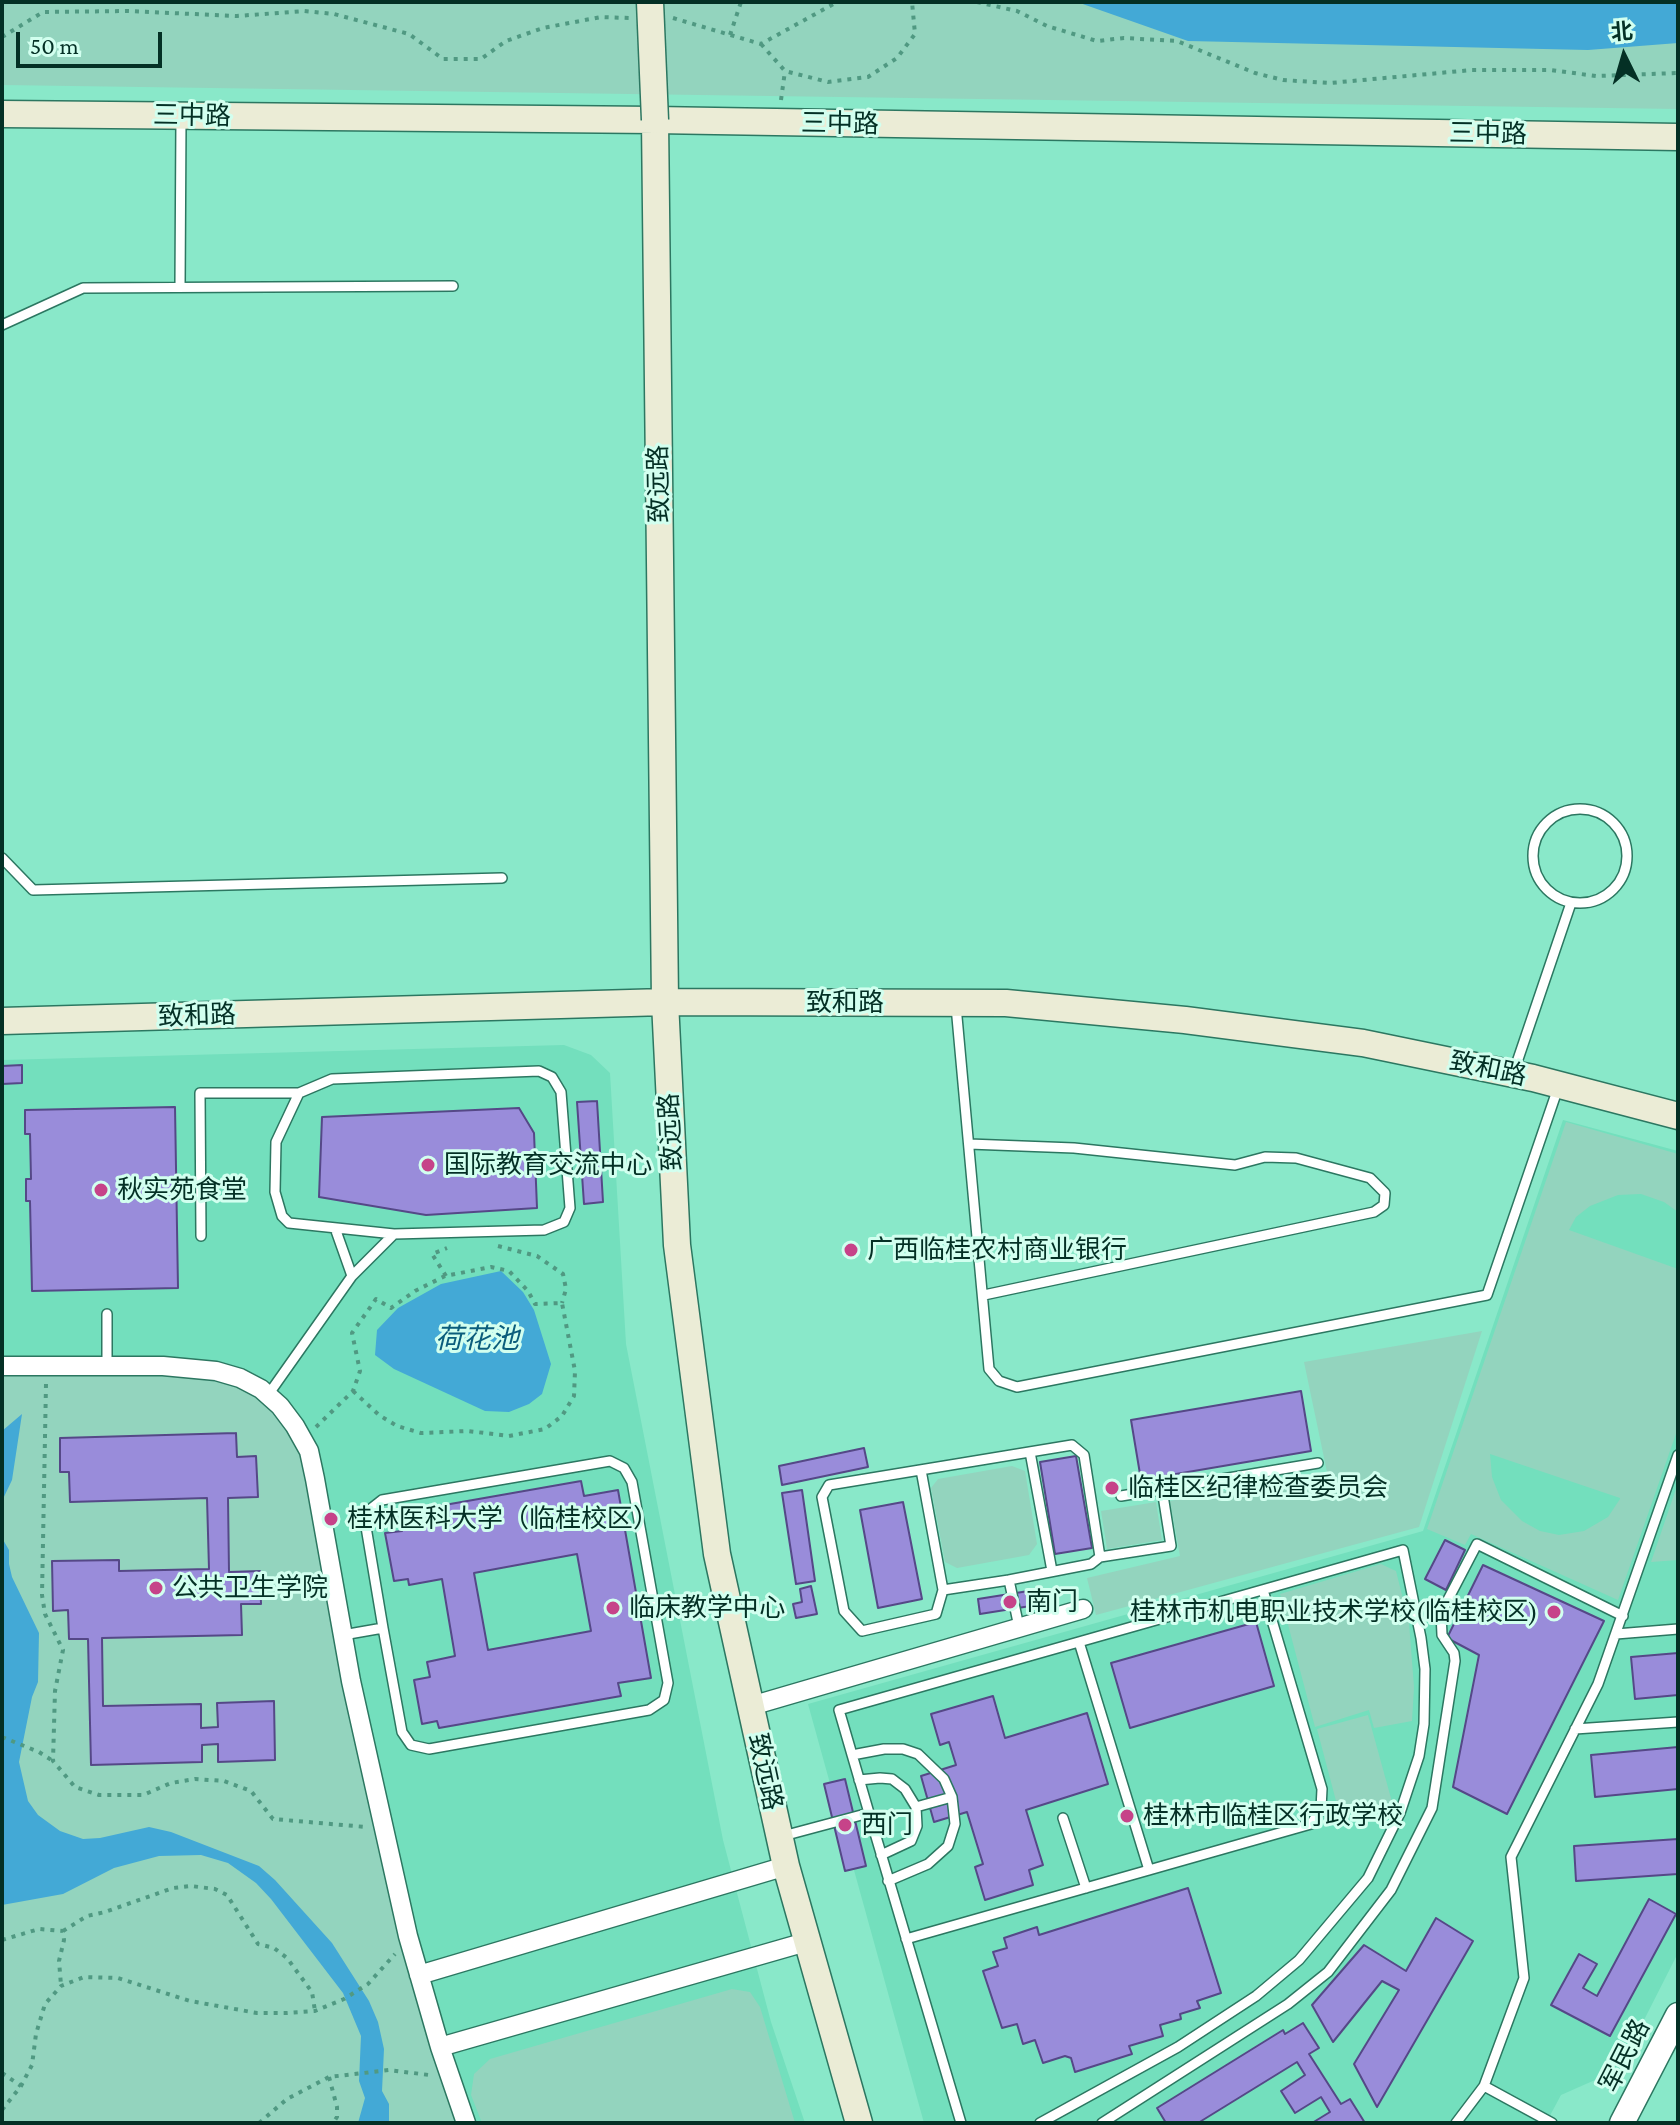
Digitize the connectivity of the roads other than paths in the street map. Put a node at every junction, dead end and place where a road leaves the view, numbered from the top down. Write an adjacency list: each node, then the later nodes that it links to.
1 (648, 13): 4 (main road, 致远路, bridge)
2 (2, 114): 3 (main road, 三中路)
3 (181, 116): 4 (main road, 三中路); 7 (lane)
4 (655, 120): 5 (main road, 三中路); 12 (main road, 致远路)
5 (1678, 137)
6 (453, 286): 7 (lane)
7 (180, 287): 8 (lane)
8 (2, 325)
9 (2, 858): 10 (lane)
10 (502, 878)
11 (1571, 903): 11 (lane); 15 (lane)
12 (665, 1002): 13 (main road, 致和路); 14 (main road, 致和路); 48 (main road, 致远路)
13 (955, 1003): 15 (main road, 致和路); 19 (lane)
14 (2, 1021)
15 (1512, 1074): 16 (main road, 致和路)
16 (1559, 1085): 18 (main road, 致和路); 24 (lane)
17 (299, 1093): 20 (lane); 21 (lane); 22 (lane)
18 (1678, 1116)
19 (969, 1144): 24 (lane); 24 (lane)
20 (335, 1228): 21 (lane); 23 (lane)
21 (394, 1234): 23 (lane)
22 (201, 1236)
23 (352, 1276): 28 (lane)
24 (984, 1295)
25 (107, 1314): 27 (lane)
26 (2, 1366): 27 (street)
27 (107, 1366): 28 (street)
28 (268, 1395): 46 (street)
29 (1030, 1452): 32 (lane); 35 (lane); 36 (lane)
30 (1677, 1459): 41 (lane)
31 (1318, 1463): 33 (lane)
32 (921, 1470): 38 (lane); 38 (lane)
33 (1162, 1489): 34 (lane); 35 (lane)
34 (1121, 1496)
35 (1100, 1557): 36 (lane)
36 (1052, 1571): 37 (lane)
37 (1009, 1580): 38 (lane); 42 (lane)
38 (943, 1590)
39 (1263, 1590): 47 (lane); 60 (lane); 73 (lane)
40 (1083, 1609): 42 (street)
41 (1623, 1616): 45 (lane); 74 (lane)
42 (1019, 1627): 48 (street)
43 (383, 1628): 43 (lane); 46 (lane)
44 (1678, 1629): 45 (lane)
45 (1616, 1634): 50 (lane)
46 (343, 1635): 65 (street)
47 (1079, 1642): 51 (lane); 60 (lane)
48 (751, 1706): 57 (main road, 致远路)
49 (1678, 1722): 50 (lane)
50 (1575, 1729): 69 (lane)
51 (852, 1755): 52 (lane); 53 (lane)
52 (859, 1780): 54 (lane); 55 (lane)
53 (952, 1797): 54 (lane); 61 (lane)
54 (916, 1807): 58 (lane)
55 (869, 1813): 57 (lane); 58 (lane)
56 (1063, 1818): 62 (lane)
57 (779, 1837): 59 (main road, 致远路)
58 (881, 1855): 61 (lane)
59 (786, 1866): 64 (main road, 致远路); 65 (street)
60 (1149, 1870): 62 (lane)
61 (888, 1881): 63 (lane)
62 (1086, 1888): 63 (lane)
63 (906, 1939): 72 (lane)
64 (806, 1942): 67 (street); 71 (main road, 致远路)
65 (419, 1975): 67 (street)
66 (1678, 2015): 77 (street, 军民路)
67 (440, 2047): 70 (street)
68 (1678, 2047): 78 (street, 军民路)
69 (1484, 2086): 75 (lane); 76 (lane)
70 (466, 2123)
71 (859, 2123)
72 (961, 2123)
73 (1040, 2123)
74 (1102, 2123)
75 (1456, 2123)
76 (1552, 2123)
77 (1622, 2123)
78 (1640, 2123)

